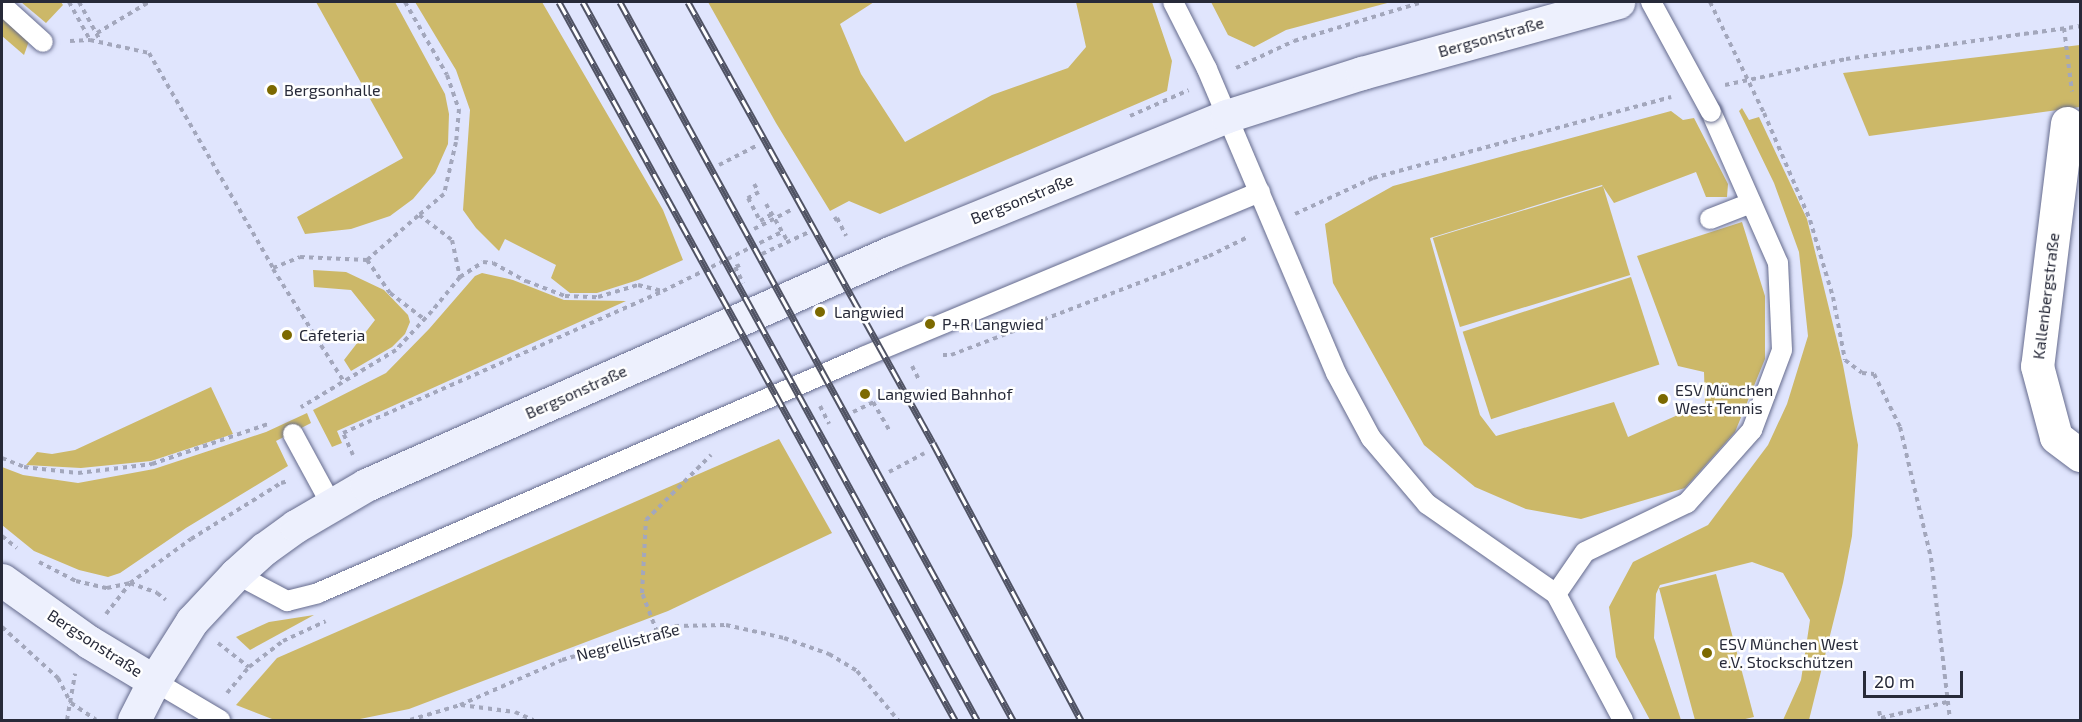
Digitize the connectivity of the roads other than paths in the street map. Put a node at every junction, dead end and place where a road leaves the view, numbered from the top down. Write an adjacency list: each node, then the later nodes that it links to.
1 (1173, 2): 6 (lane)
2 (1618, 2): 6 (street, Bergsonstraße)
3 (1652, 2): 9 (lane, bridge)
4 (2, 5): 5 (lane)
5 (43, 42)
6 (1227, 116): 8 (lane); 13 (street, Bergsonstraße)
7 (2074, 116): 12 (street, Kallenbergstraße)
8 (1260, 192): 14 (lane); 16 (lane)
9 (1751, 203): 10 (lane); 16 (lane)
10 (1710, 219)
11 (293, 434): 13 (lane)
12 (2080, 455)
13 (331, 504): 14 (street, Bergsonstraße)
14 (236, 574): 17 (street, Bergsonstraße)
15 (2, 580): 17 (street, Bergsonstraße)
16 (1556, 594): 20 (lane)
17 (154, 681): 18 (lane); 19 (street)
18 (216, 718)
19 (134, 720)
20 (1623, 720)

